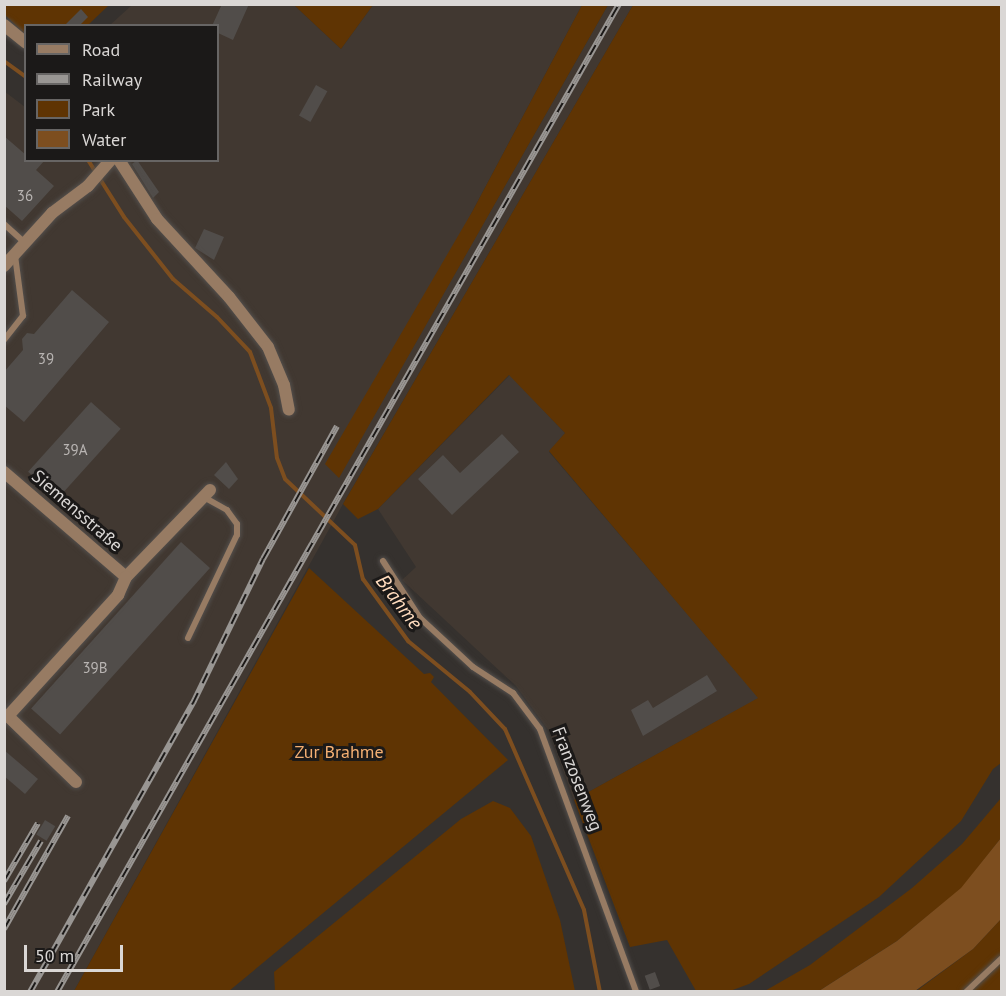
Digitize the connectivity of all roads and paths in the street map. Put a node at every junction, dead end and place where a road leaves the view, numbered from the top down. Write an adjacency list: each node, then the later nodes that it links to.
1 (4, 24): 2 (street)
2 (24, 41)
3 (112, 162): 6 (street)
4 (114, 162): 10 (street)
5 (6, 228): 6 (lane)
6 (25, 243): 7 (street)
7 (15, 254): 8 (street); 9 (lane)
8 (4, 266)
9 (4, 340)
10 (289, 410)
11 (4, 472): 14 (street, Siemensstraße)
12 (207, 494): 14 (street, Siemensstraße); 15 (lane)
13 (383, 561): 18 (lane, Franzosenweg)
14 (126, 577): 16 (street, Siemensstraße)
15 (188, 638)
16 (76, 782)
17 (1002, 958): 19 (lane)
18 (636, 992)
19 (966, 992)

